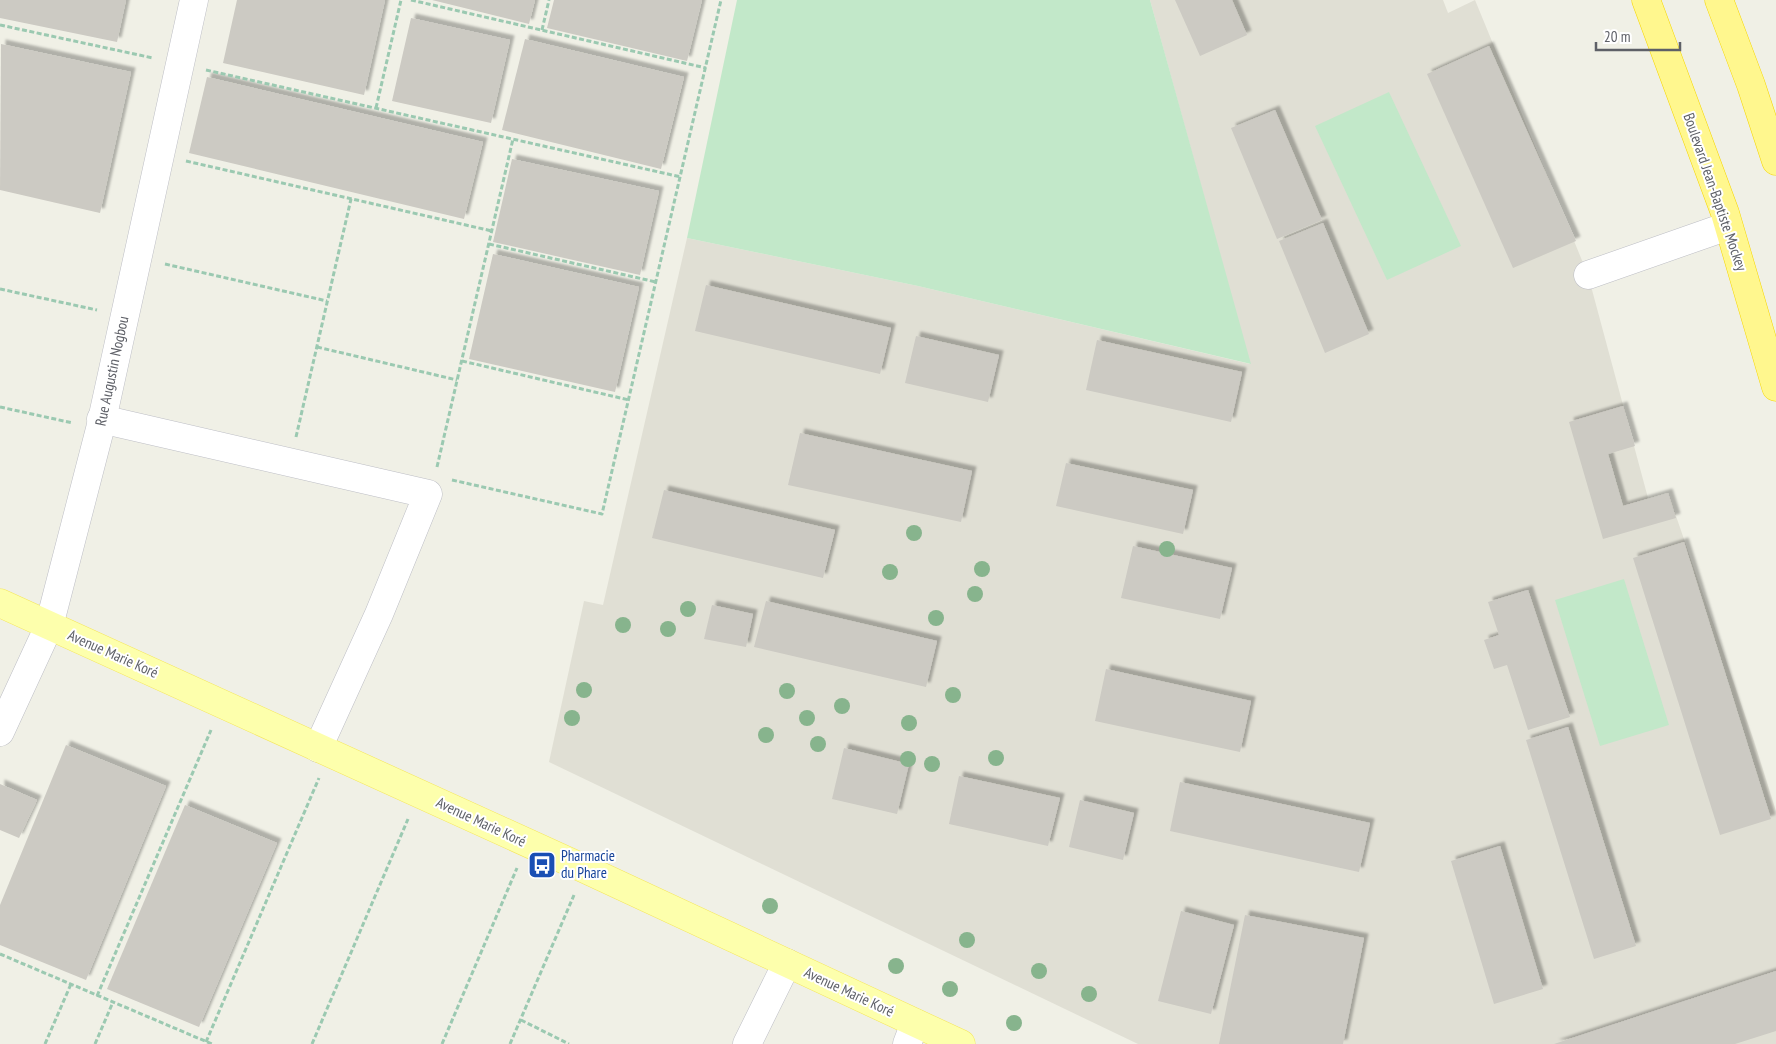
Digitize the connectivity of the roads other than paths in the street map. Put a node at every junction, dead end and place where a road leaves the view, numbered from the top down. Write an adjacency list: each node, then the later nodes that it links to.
1 (194, 0): 8 (street, Rue Augustin Nogbou)
2 (1646, 0): 5 (highway, Boulevard Jean-Baptiste Mockey)
3 (1720, 0): 4 (highway)
4 (1776, 161)
5 (1728, 226): 6 (street); 7 (highway, Boulevard Jean-Baptiste Mockey)
6 (1588, 275)
7 (1776, 387)
8 (100, 424): 10 (street, Rue Augustin Nogbou); 12 (street)
9 (0, 604): 10 (main road, Avenue Marie Koré)
10 (49, 626): 11 (street, Rue Augustin Nogbou); 12 (main road, Avenue Marie Koré)
11 (0, 732)
12 (324, 751): 13 (main road, Avenue Marie Koré)
13 (787, 963): 14 (main road, Avenue Marie Koré); 15 (street)
14 (911, 1034): 16 (main road, Avenue Marie Koré)
15 (747, 1044)
16 (961, 1044)

